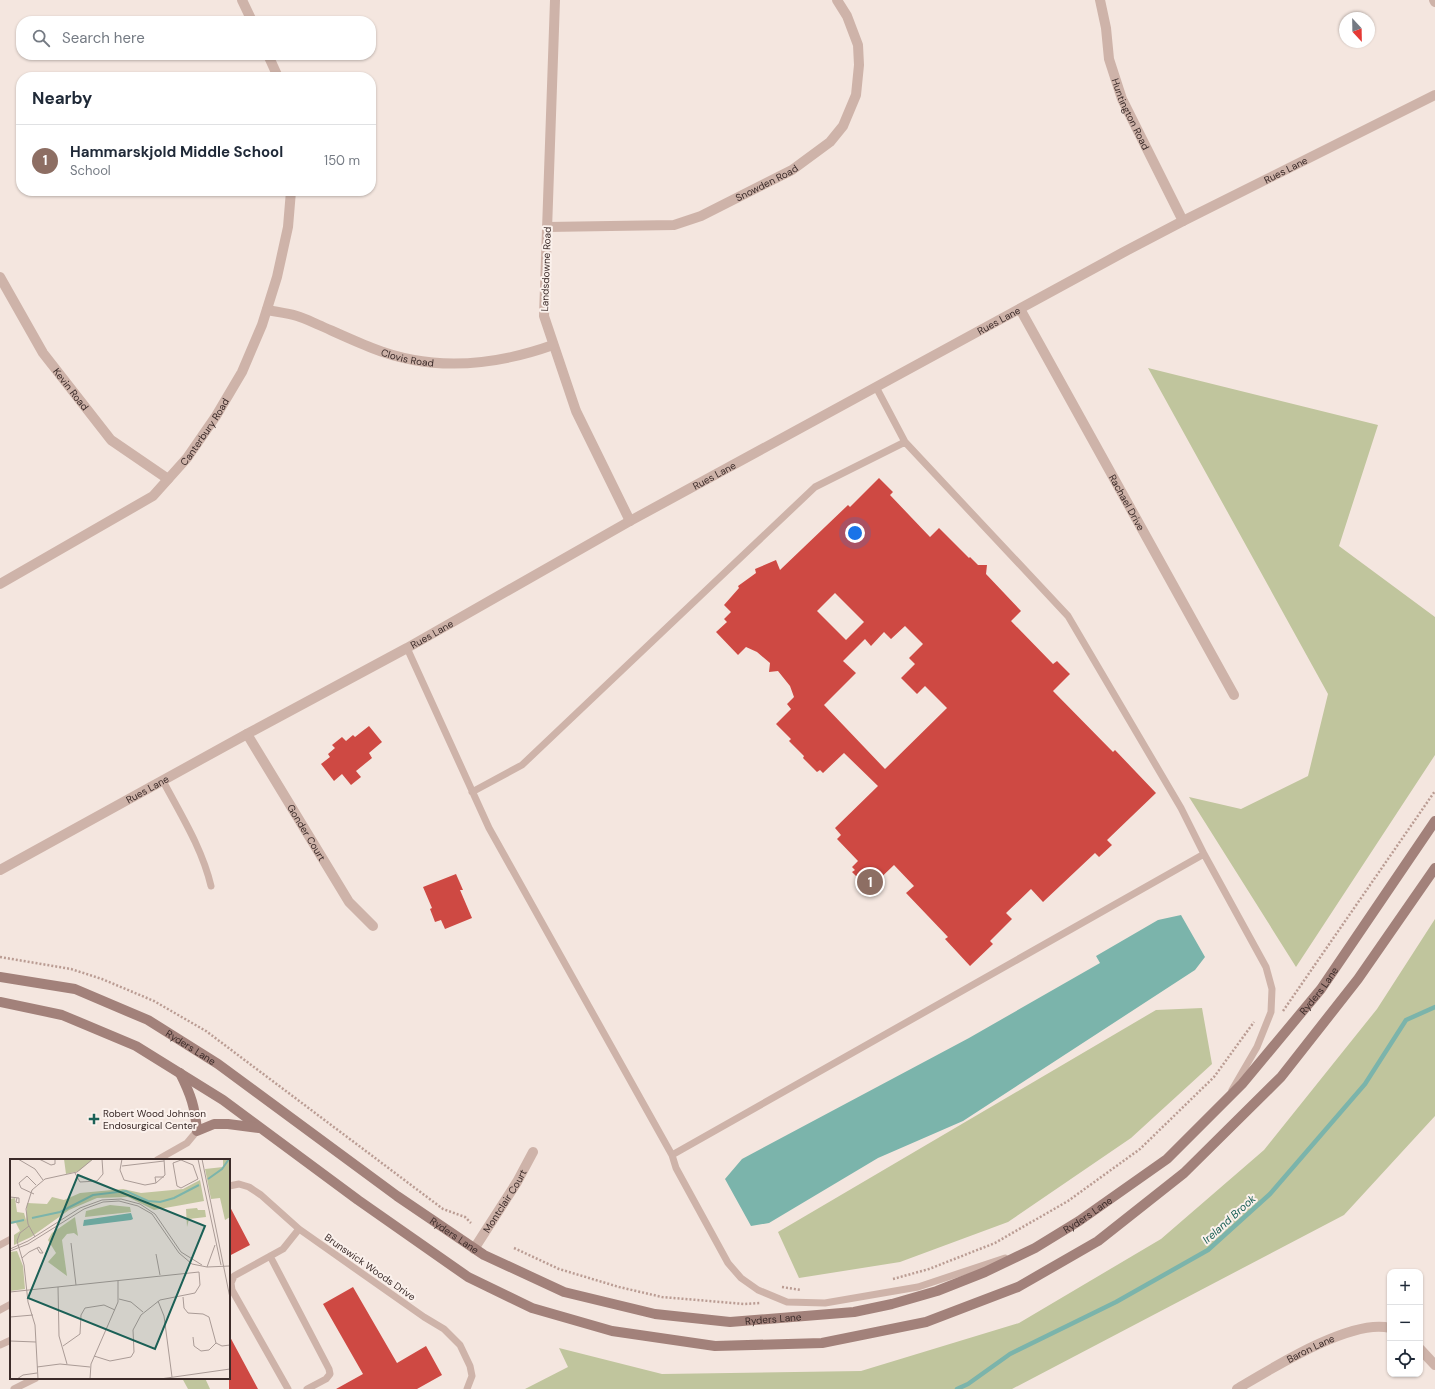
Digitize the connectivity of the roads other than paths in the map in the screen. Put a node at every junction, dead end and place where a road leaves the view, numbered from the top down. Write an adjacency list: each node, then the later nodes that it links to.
1 (242, 0): 5 (street)
2 (555, 0): 11 (street, Landsdowne Road)
3 (837, 0): 11 (street, Snowden Road)
4 (1100, 0): 10 (street, Huntington Road)
5 (250, 16)
6 (270, 60): 7 (street)
7 (276, 72)
8 (1435, 95): 10 (street, Rues Lane)
9 (291, 196): 14 (street, Canterbury Road)
10 (1183, 221): 13 (street, Rues Lane)
11 (547, 227): 15 (street, Landsdowne Road)
12 (0, 276): 18 (street, Kevin Road)
13 (1020, 309): 16 (street, Rues Lane); 22 (street, Rachael Drive)
14 (267, 310): 15 (street, Clovis Road); 18 (street, Canterbury Road)
15 (553, 345): 19 (street, Landsdowne Road)
16 (876, 387): 17 (lane); 19 (street, Rues Lane)
17 (905, 442): 25 (lane); 27 (lane)
18 (168, 479): 20 (street, Canterbury Road)
19 (630, 521): 21 (street, Rues Lane)
20 (0, 584)
21 (408, 648): 23 (street, Rues Lane); 25 (lane)
22 (1234, 695)
23 (248, 734): 24 (street, Rues Lane); 31 (street, Gonder Court)
24 (163, 780): 29 (street, Rues Lane); 30 (lane)
25 (472, 792): 39 (lane)
26 (1435, 821): 35 (main road, Ryders Lane)
27 (1204, 854): 35 (lane); 39 (lane)
28 (1435, 868): 36 (main road)
29 (0, 870)
30 (211, 886)
31 (373, 926)
32 (0, 977): 45 (main road, Ryders Lane)
33 (0, 1002): 34 (main road)
34 (180, 1073): 36 (main road); 37 (main road)
35 (1227, 1099): 46 (main road, Ryders Lane)
36 (262, 1129): 37 (main road)
37 (197, 1131): 40 (lane)
38 (533, 1152): 45 (street, Montclair Court)
39 (672, 1155): 46 (lane)
40 (160, 1159)
41 (230, 1186): 42 (lane, Brunswick Woods Drive)
42 (299, 1229): 47 (lane); 59 (lane, Brunswick Woods Drive)
43 (10, 1240): 44 (lane)
44 (0, 1245)
45 (474, 1248): 46 (main road, Ryders Lane)
46 (1035, 1248)
47 (270, 1256): 57 (lane); 58 (lane)
48 (10, 1305): 49 (lane)
49 (0, 1310)
50 (1387, 1328): 60 (street, Baron Lane)
51 (10, 1340): 52 (lane)
52 (0, 1345)
53 (1423, 1352): 54 (street)
54 (1435, 1365)
55 (34, 1379): 56 (lane)
56 (14, 1389)
57 (288, 1389)
58 (307, 1389)
59 (467, 1389)
60 (1237, 1389)

